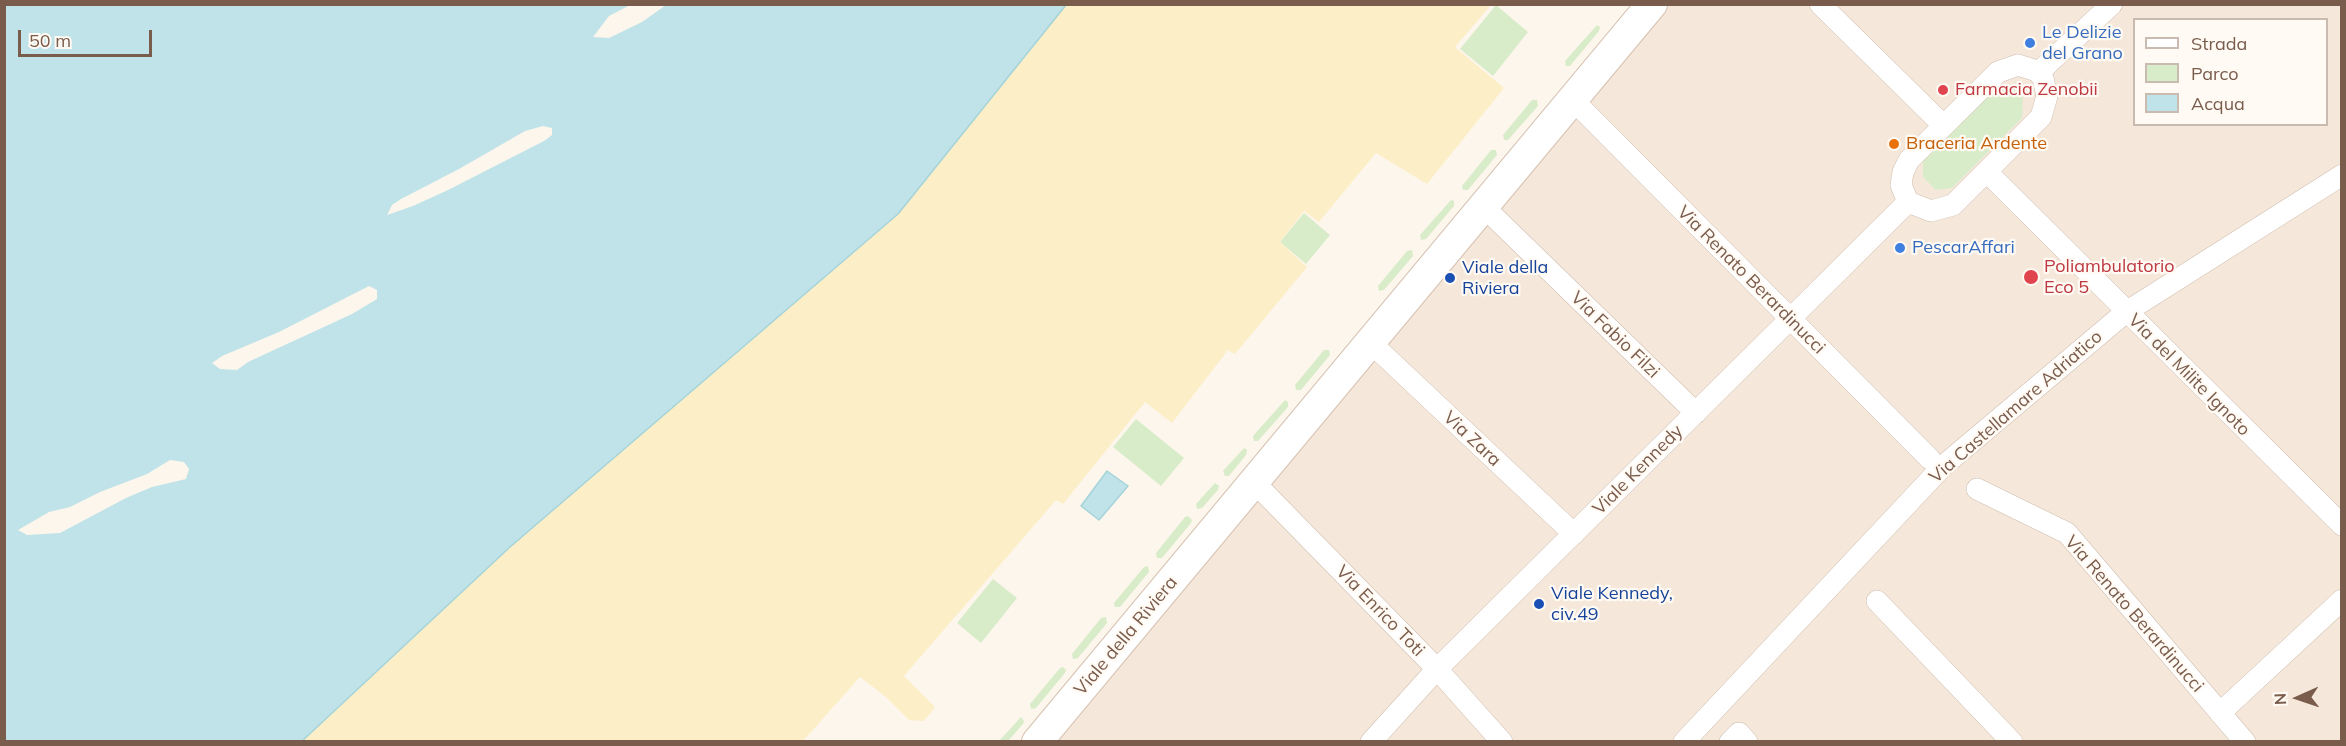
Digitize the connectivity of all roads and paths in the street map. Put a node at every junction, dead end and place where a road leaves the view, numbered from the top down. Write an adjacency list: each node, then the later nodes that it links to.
1 (1652, 4): 5 (street, Viale della Riviera)
2 (1820, 4): 6 (street)
3 (2112, 4): 4 (street)
4 (2039, 72): 6 (street); 7 (street)
5 (1572, 99): 10 (street, Viale della Riviera); 12 (street, Via Renato Berardinucci)
6 (1943, 125): 9 (street)
7 (1987, 172): 9 (street); 11 (street, Via del Milite Ignoto)
8 (2342, 175): 11 (street, Via Castellamare Adriatico)
9 (1908, 202): 12 (street, Viale Kennedy)
10 (1483, 206): 13 (street, Viale della Riviera); 14 (street, Via Fabio Filzi)
11 (2126, 312): 18 (street, Via del Milite Ignoto); 27 (street, Via Castellamare Adriatico)
12 (1789, 319): 14 (street, Viale Kennedy); 15 (street, Via Renato Berardinucci)
13 (1371, 343): 16 (street, Viale della Riviera); 19 (street, Via Zara)
14 (1696, 412): 19 (street, Viale Kennedy)
15 (1930, 459)
16 (1255, 483): 22 (street, Via Enrico Toti); 24 (street, Viale della Riviera)
17 (1977, 489): 23 (street, Via Renato Berardinucci)
18 (2342, 525)
19 (1574, 534): 22 (street, Viale Kennedy)
20 (2342, 600): 23 (street)
21 (1877, 601): 28 (street)
22 (1437, 669): 25 (street, Viale Kennedy); 26 (street, Via Enrico Toti)
23 (2220, 713): 29 (street, Via Renato Berardinucci)
24 (1037, 741)
25 (1371, 741)
26 (1502, 741)
27 (1684, 741)
28 (2012, 741)
29 (2245, 741)

